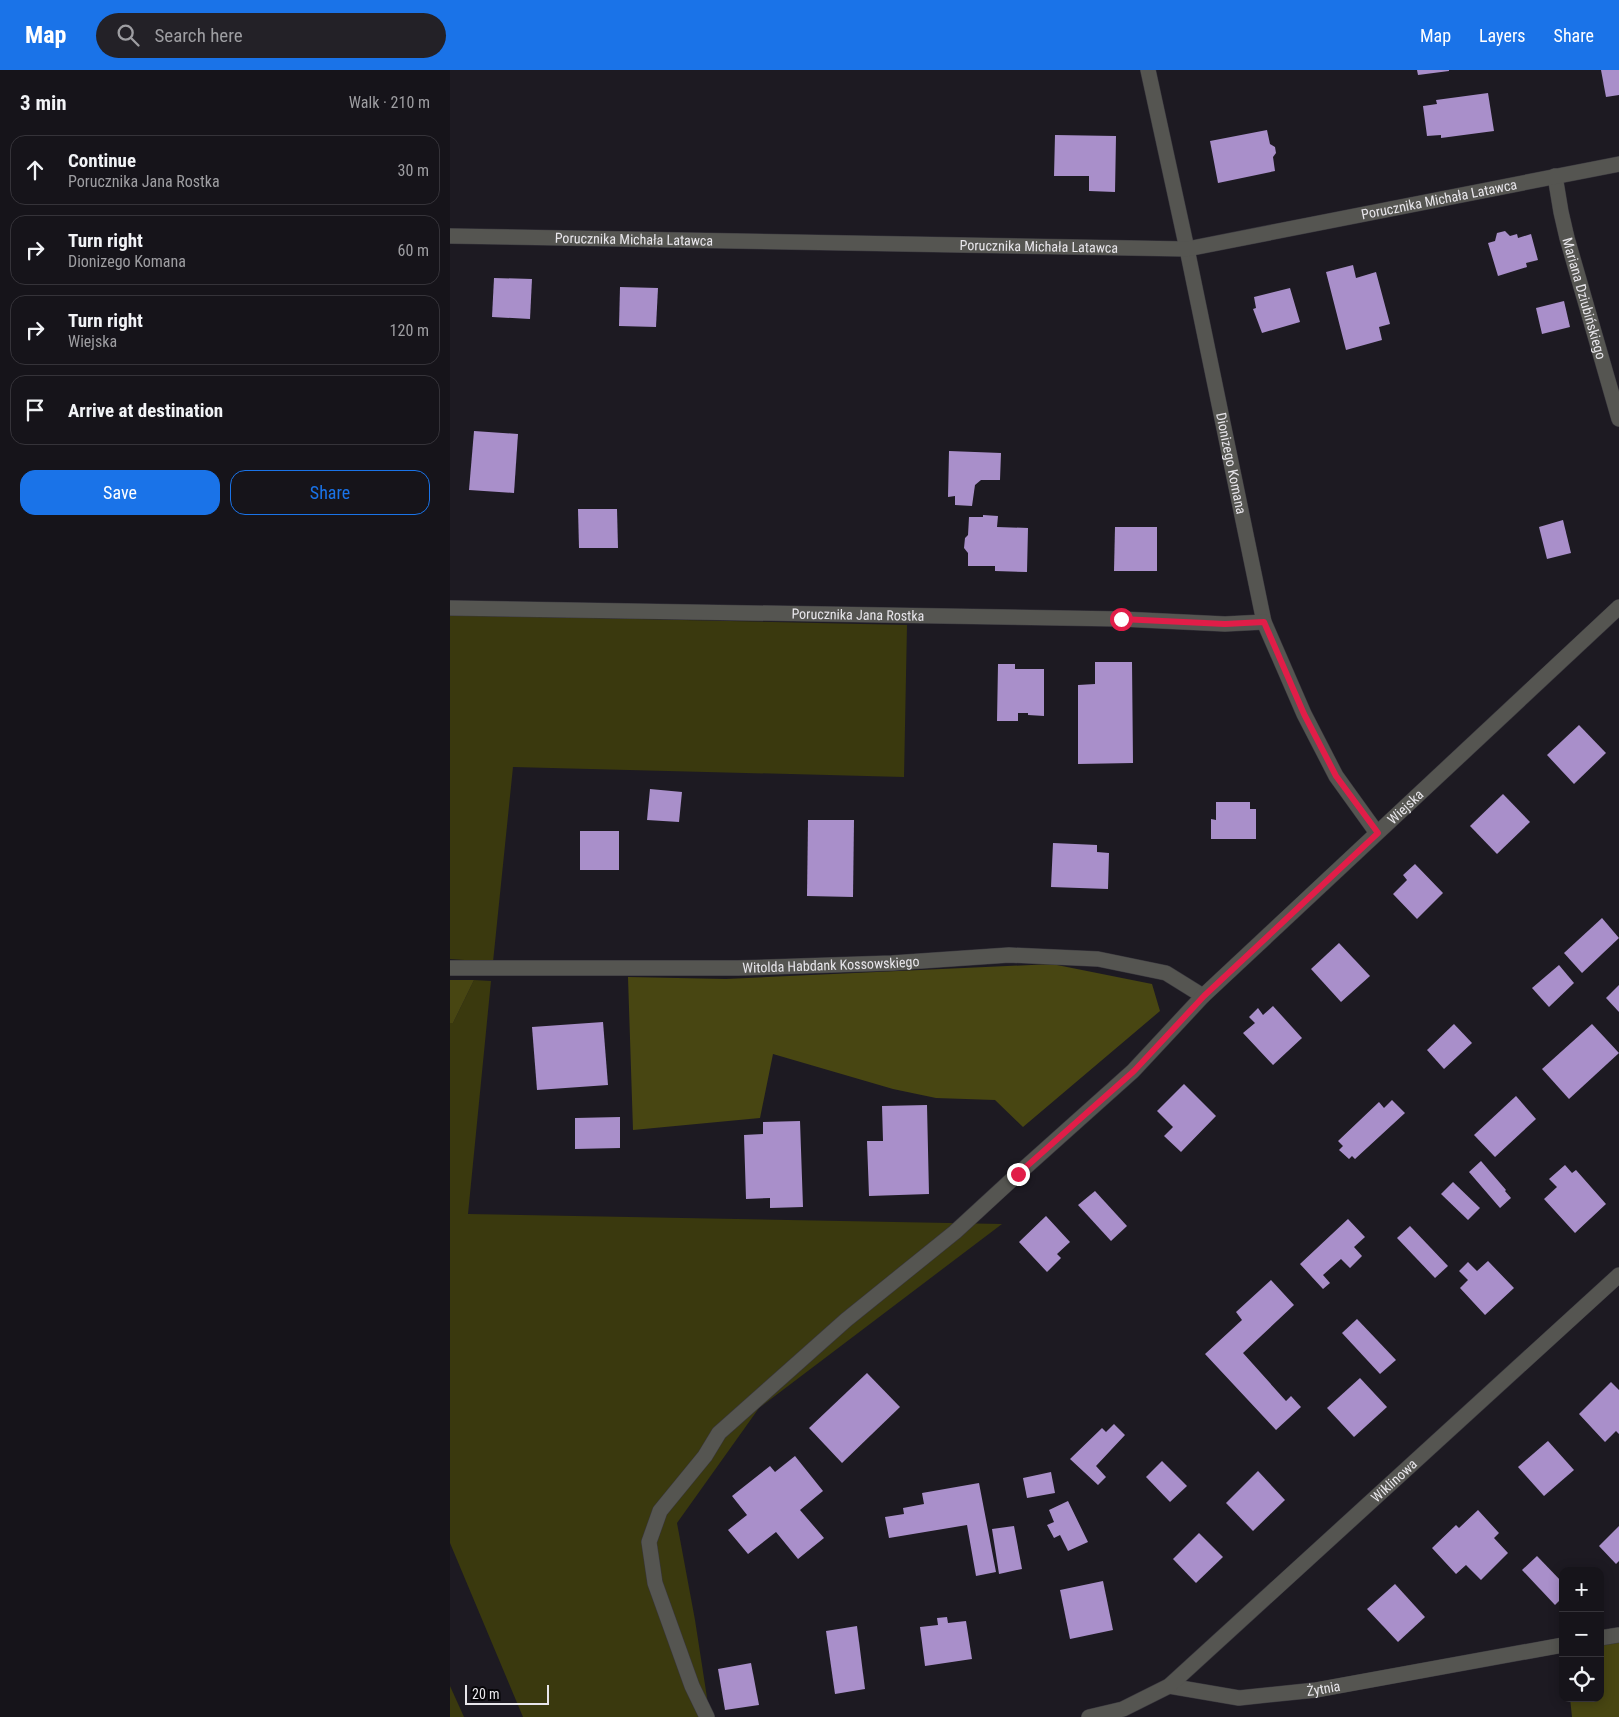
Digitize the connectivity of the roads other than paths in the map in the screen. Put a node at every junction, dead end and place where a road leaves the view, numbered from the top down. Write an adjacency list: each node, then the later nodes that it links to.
1 (1148, 70): 5 (street, Dionizego Komana)
2 (1619, 164): 3 (street, Porucznika Michała Latawca)
3 (1555, 176): 5 (street, Porucznika Michała Latawca); 6 (street, Mariana Dziubińskiego)
4 (450, 236): 5 (street, Porucznika Michała Latawca)
5 (1187, 248): 9 (street, Dionizego Komana)
6 (1619, 419)
7 (1619, 607): 10 (street, Wiejska)
8 (450, 608): 9 (street, Porucznika Jana Rostka)
9 (1264, 622): 10 (street, Dionizego Komana)
10 (1378, 833): 12 (street, Wiejska)
11 (450, 968): 12 (street, Witolda Habdank Kossowskiego)
12 (1204, 996): 18 (street, Wiejska)
13 (1619, 1276): 17 (street, Wiklinowa)
14 (1619, 1634): 15 (street)
15 (1604, 1637)
16 (1559, 1646): 17 (street, Żytnia)
17 (1169, 1686): 19 (street)
18 (707, 1717)
19 (1089, 1717)

